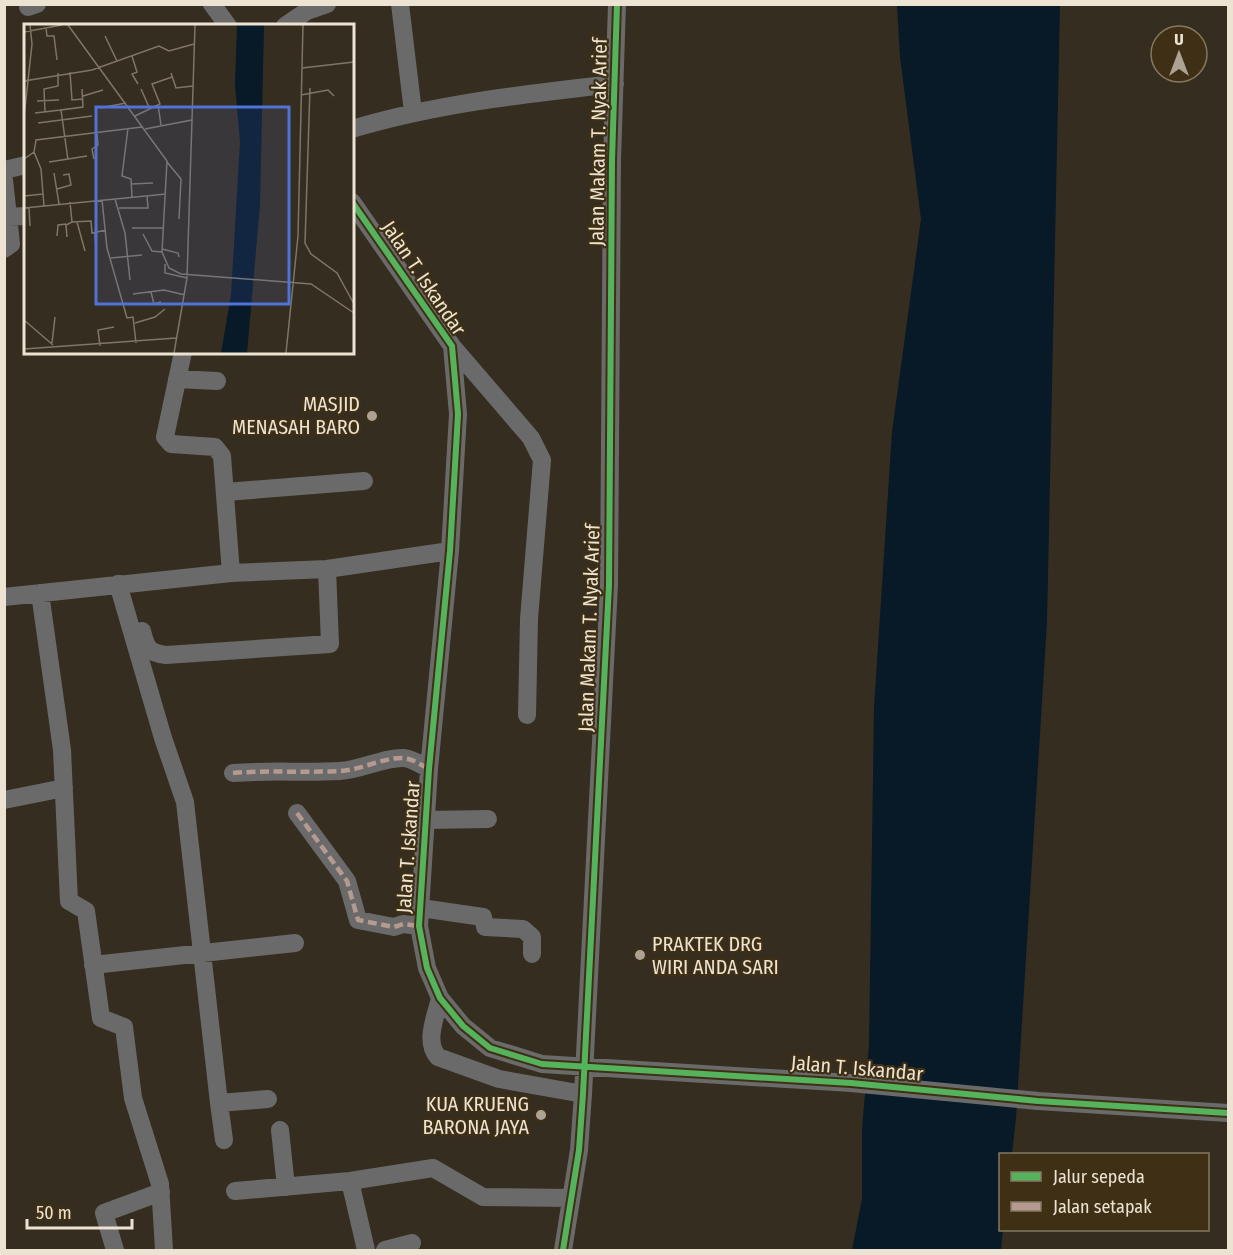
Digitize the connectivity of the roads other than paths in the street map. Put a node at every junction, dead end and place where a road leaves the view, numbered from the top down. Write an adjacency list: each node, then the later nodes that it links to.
1 (213, 4): 5 (street)
2 (327, 4): 6 (street)
3 (400, 4): 8 (street)
4 (617, 4): 7 (street, Jalan Makam T. Nyak Arief)
5 (227, 24)
6 (288, 24)
7 (615, 84): 8 (street); 42 (street, Jalan Makam T. Nyak Arief)
8 (413, 112): 9 (street)
9 (354, 128)
10 (24, 165): 11 (street)
11 (4, 170)
12 (4, 180): 14 (street)
13 (354, 205): 16 (street, Jalan T. Iskandar)
14 (13, 217): 15 (street)
15 (4, 249)
16 (452, 346): 22 (street, Jalan T. Iskandar); 28 (street)
17 (183, 354): 18 (street)
18 (177, 379): 19 (street); 21 (street)
19 (217, 381)
20 (364, 481): 21 (street)
21 (226, 492): 24 (street)
22 (450, 551): 23 (street); 29 (street, Jalan T. Iskandar)
23 (327, 569): 24 (street); 25 (street)
24 (231, 573): 25 (street)
25 (124, 583): 26 (street); 38 (street)
26 (40, 593): 27 (street); 31 (street)
27 (4, 597)
28 (527, 715)
29 (429, 769): 30 (street); 35 (street, Jalan T. Iskandar)
30 (232, 773)
31 (64, 788): 32 (street); 40 (street)
32 (4, 800)
33 (297, 813): 36 (street)
34 (488, 819): 35 (street)
35 (426, 820): 36 (street, Jalan T. Iskandar)
36 (420, 917): 39 (street); 41 (street, Jalan T. Iskandar)
37 (295, 943): 38 (street)
38 (204, 953): 40 (street); 45 (street)
39 (532, 954)
40 (93, 965): 52 (street)
41 (440, 998): 42 (street, Jalan T. Iskandar); 43 (street)
42 (583, 1067): 43 (street, Jalan Makam T. Nyak Arief); 46 (street, Jalan T. Iskandar)
43 (583, 1094): 53 (street, Jalan Makam T. Nyak Arief)
44 (268, 1099): 45 (street)
45 (219, 1103): 48 (street)
46 (1228, 1113)
47 (280, 1130): 50 (street)
48 (224, 1140)
49 (350, 1181): 50 (street); 53 (street); 57 (street)
50 (286, 1187): 51 (street)
51 (235, 1191)
52 (160, 1192): 55 (street); 56 (street)
53 (571, 1198): 59 (street, Jalan Makam T. Nyak Arief)
54 (412, 1244): 58 (street)
55 (115, 1251)
56 (164, 1251)
57 (366, 1251)
58 (385, 1251)
59 (563, 1251)

